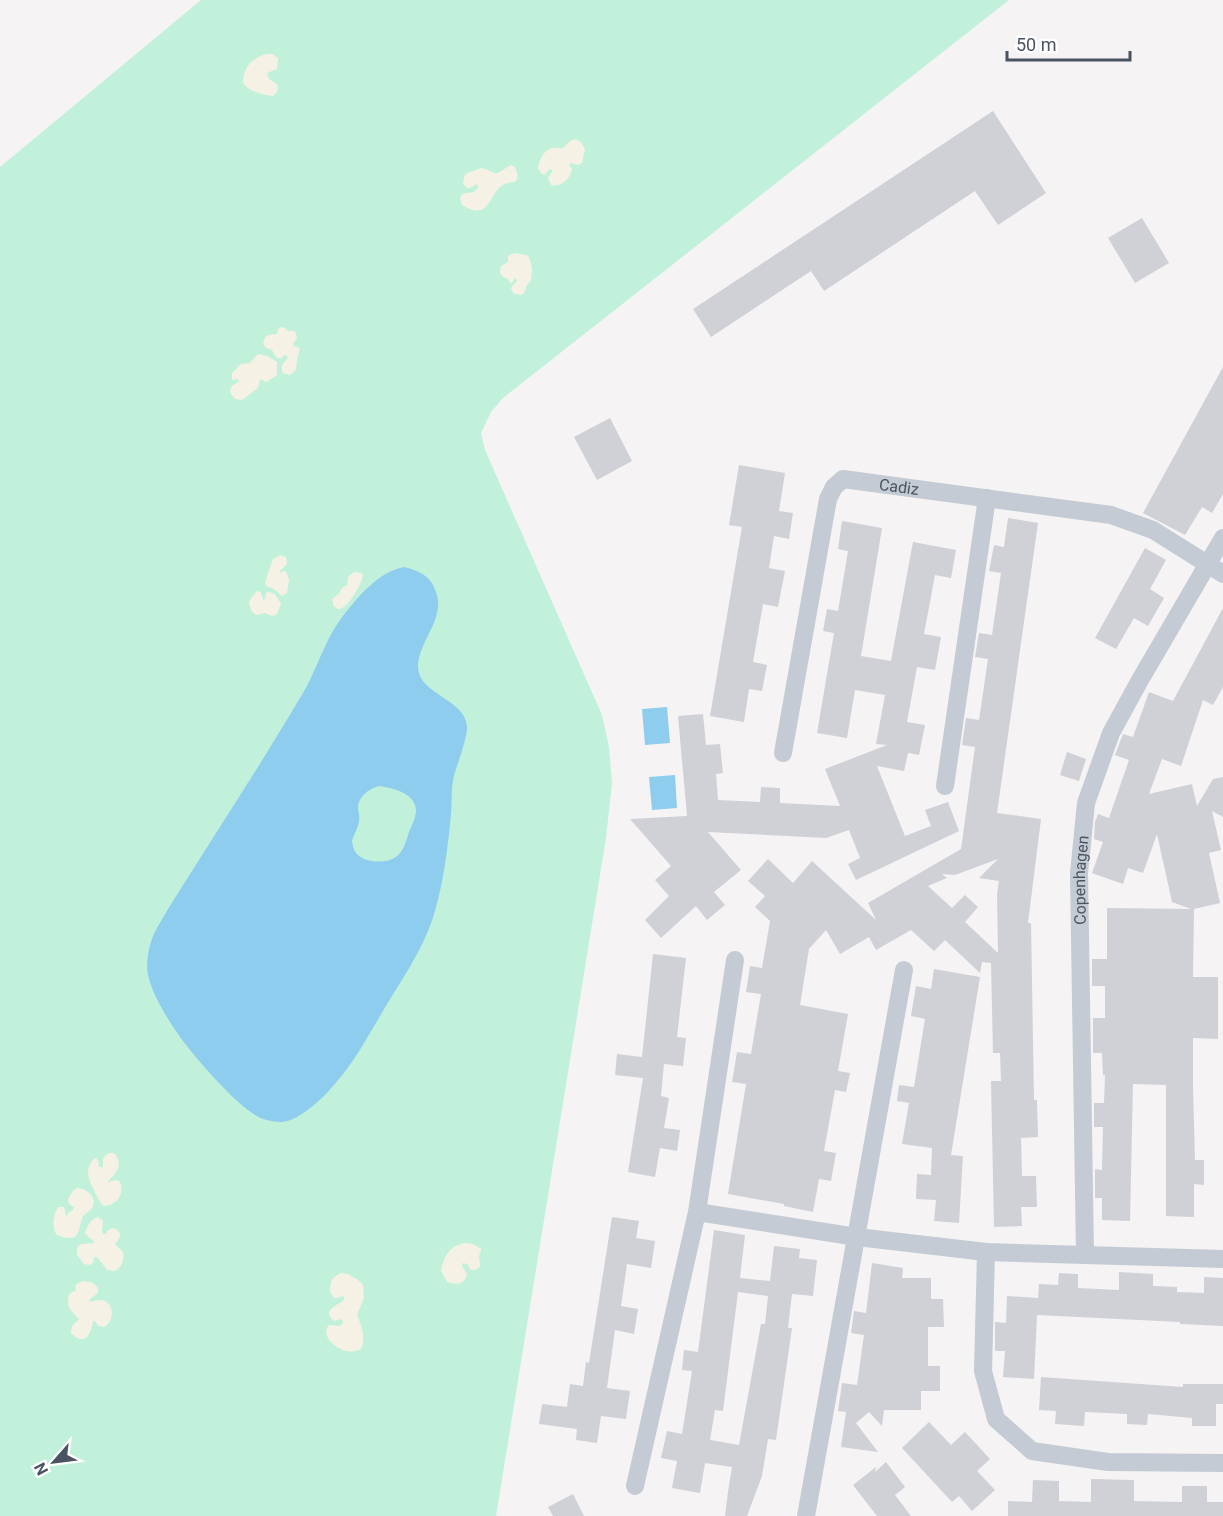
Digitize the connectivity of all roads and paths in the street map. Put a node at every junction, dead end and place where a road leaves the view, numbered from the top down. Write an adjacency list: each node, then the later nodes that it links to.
1 (987, 498): 3 (street, Cadiz); 4 (street, Cadiz); 5 (street)
2 (1223, 538): 3 (street, Copenhagen)
3 (1215, 569): 11 (street, Copenhagen)
4 (783, 753)
5 (945, 786)
6 (735, 960): 8 (street)
7 (904, 970): 9 (street)
8 (697, 1212): 9 (street); 14 (street)
9 (857, 1237): 10 (street); 15 (street)
10 (987, 1252): 11 (street); 13 (street)
11 (1085, 1255): 12 (street)
12 (1223, 1259)
13 (1223, 1463)
14 (635, 1486)
15 (806, 1516)

